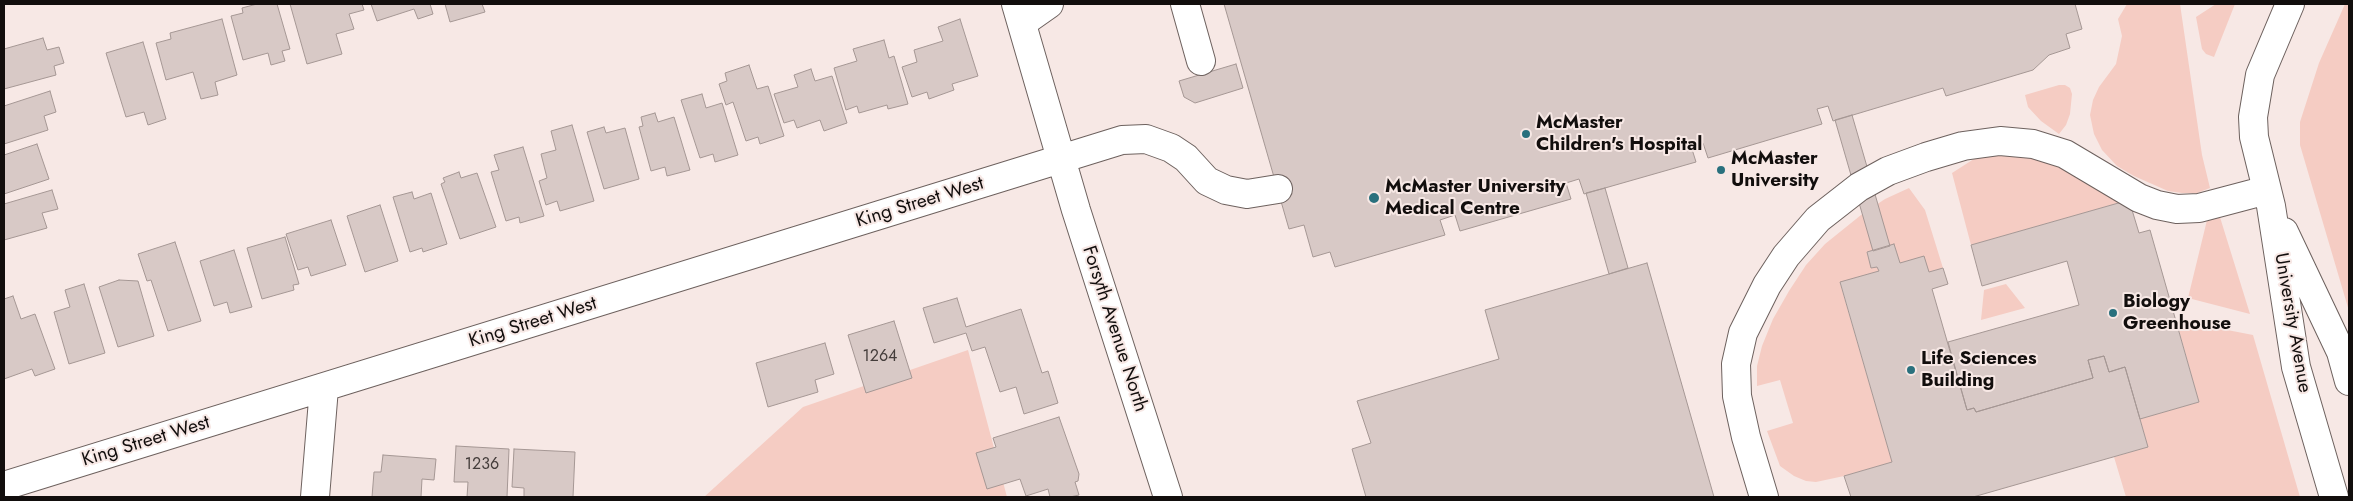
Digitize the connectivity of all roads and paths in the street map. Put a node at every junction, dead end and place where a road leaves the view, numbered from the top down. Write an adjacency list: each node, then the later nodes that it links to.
1 (1049, 4): 4 (street)
2 (1185, 4): 5 (street)
3 (2290, 4): 8 (street, University Avenue)
4 (1019, 14): 6 (street, Forsyth Avenue North)
5 (1201, 61)
6 (1062, 160): 7 (street, King Street West); 10 (street, King Street West); 13 (street, Forsyth Avenue North)
7 (1278, 189)
8 (2269, 198): 9 (street, University Avenue); 14 (street); 15 (street, University Avenue)
9 (2349, 381)
10 (324, 388): 11 (street, King Street West); 12 (street)
11 (4, 486)
12 (315, 497)
13 (1168, 497)
14 (1764, 497)
15 (2334, 497)

